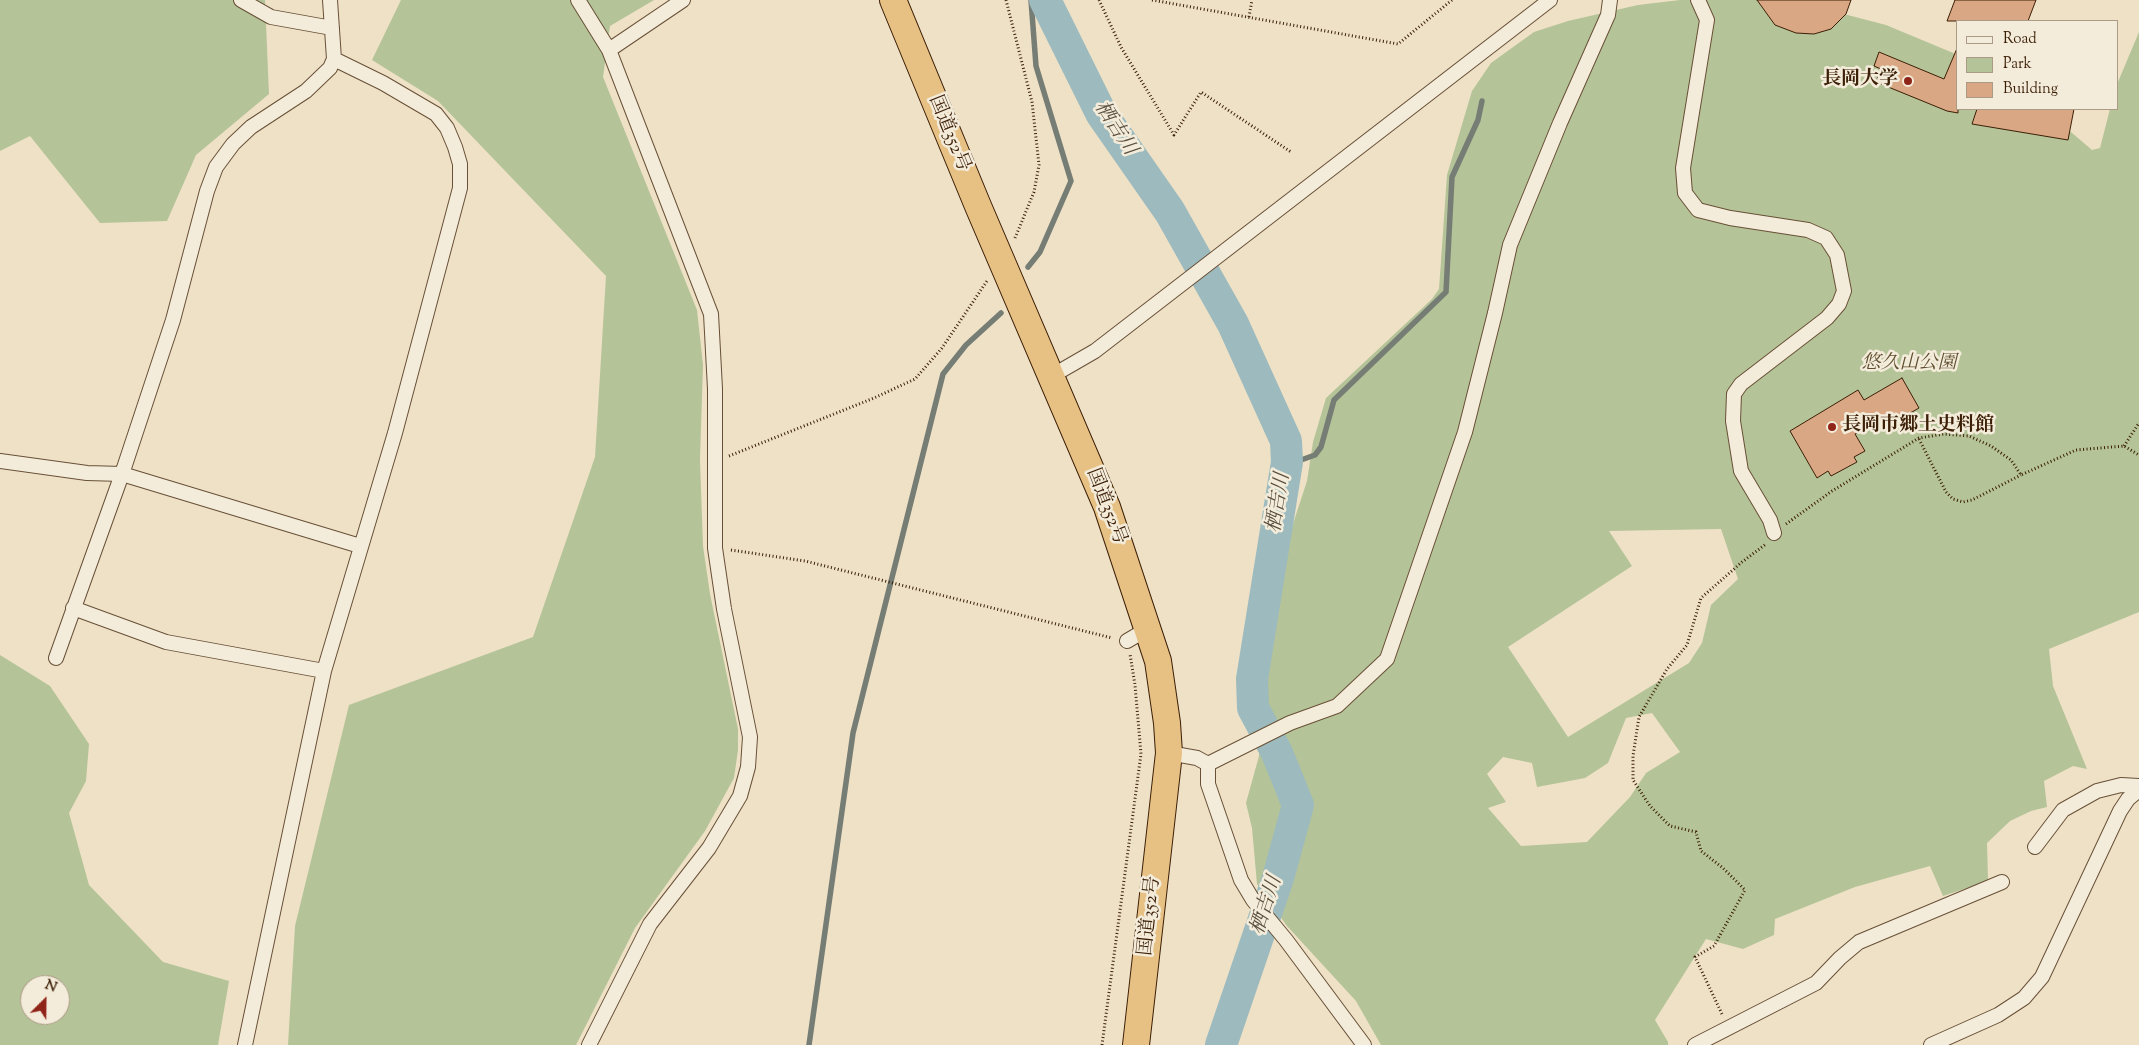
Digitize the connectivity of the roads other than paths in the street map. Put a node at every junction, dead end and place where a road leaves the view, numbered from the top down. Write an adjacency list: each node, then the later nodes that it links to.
1 (241, 0): 9 (street)
2 (330, 0): 9 (street)
3 (578, 0): 10 (street)
4 (683, 0): 10 (street)
5 (893, 0): 12 (highway, 国道352号)
6 (1550, 0): 12 (street)
7 (1610, 0): 21 (street)
8 (1698, 0): 15 (street)
9 (332, 28): 11 (street)
10 (609, 50): 27 (street)
11 (334, 59): 14 (street); 16 (street)
12 (1050, 377): 20 (highway, 国道352号)
13 (0, 461): 14 (street)
14 (122, 474): 16 (street); 17 (street)
15 (1774, 533)
16 (360, 546): 19 (street)
17 (73, 608): 18 (street); 19 (street)
18 (56, 658)
19 (324, 671): 26 (street)
20 (1169, 753): 21 (street); 28 (highway, 国道352号)
21 (1208, 764): 29 (street)
22 (2139, 786): 24 (street)
23 (2139, 790): 31 (street)
24 (2035, 847)
25 (2002, 882): 30 (street)
26 (245, 1045)
27 (589, 1045)
28 (1136, 1045)
29 (1364, 1045)
30 (1695, 1045)
31 (1931, 1045)

